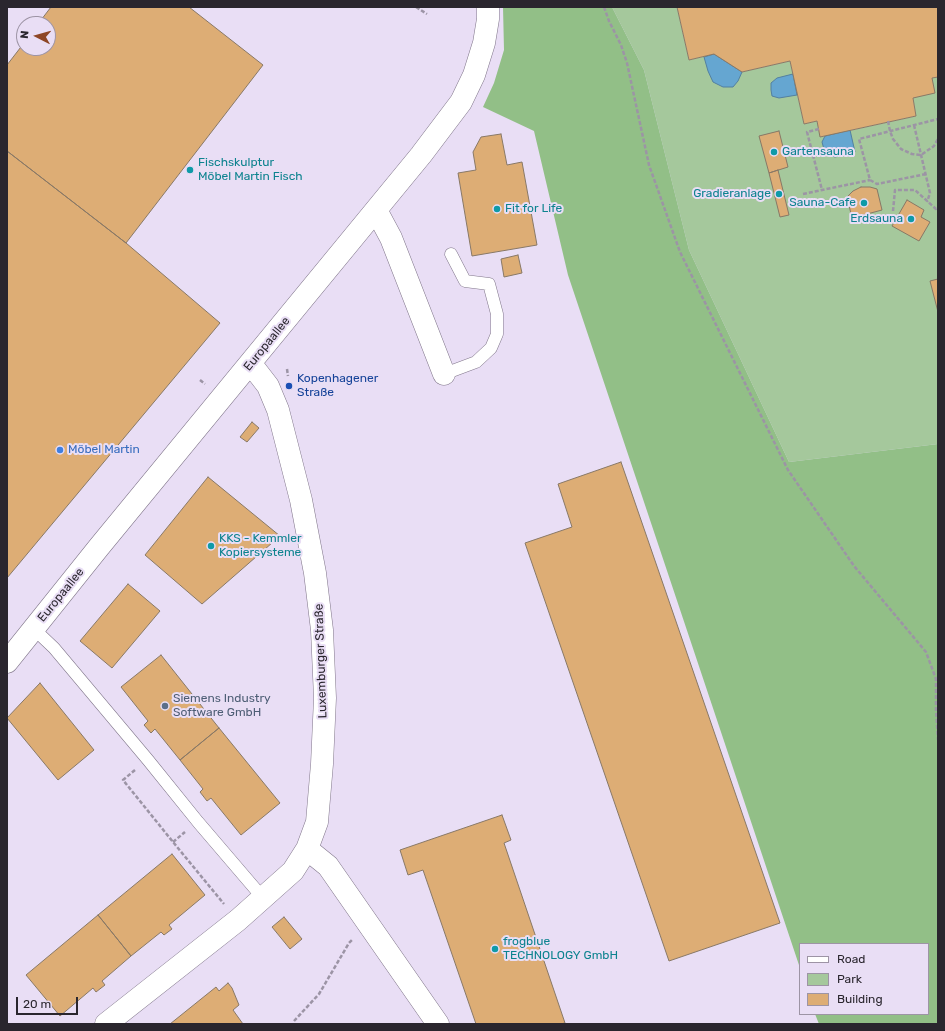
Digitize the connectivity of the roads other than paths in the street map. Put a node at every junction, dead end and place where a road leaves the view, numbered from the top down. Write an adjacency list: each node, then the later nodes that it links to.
1 (488, 7): 2 (street, Europaallee)
2 (376, 210): 4 (street, Europaallee); 5 (street)
3 (451, 254): 5 (lane)
4 (251, 364): 6 (street, Europaallee); 8 (street, Luxemburger Straße)
5 (444, 374)
6 (34, 629): 7 (street, Europaallee); 9 (lane)
7 (7, 662)
8 (307, 849): 9 (street, Luxemburger Straße); 11 (street)
9 (263, 898): 10 (street, Luxemburger Straße)
10 (106, 1024)
11 (438, 1024)

